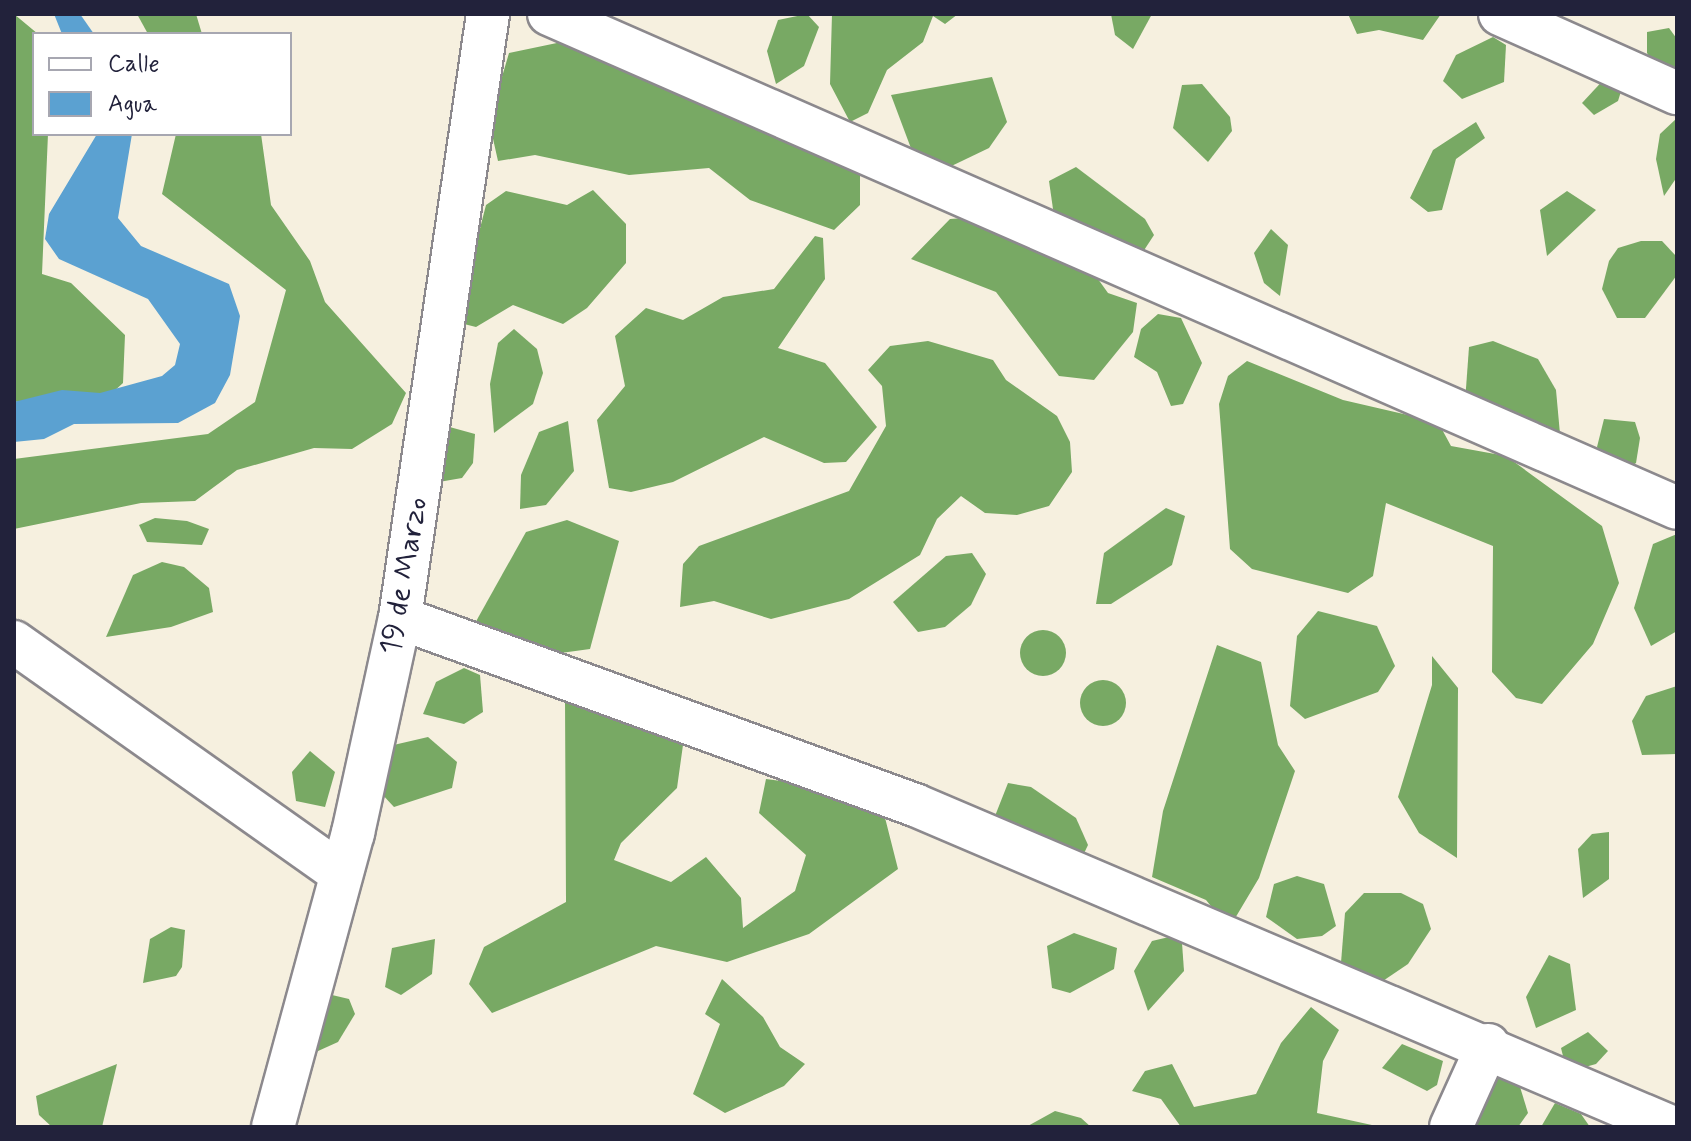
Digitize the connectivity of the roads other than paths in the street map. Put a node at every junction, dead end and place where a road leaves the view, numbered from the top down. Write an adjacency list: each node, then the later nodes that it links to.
1 (488, 14): 6 (street, 19 de Marzo)
2 (549, 14): 5 (street)
3 (1500, 14): 4 (street)
4 (1677, 93)
5 (1677, 508)
6 (400, 618): 8 (street, 19 de Marzo); 9 (street)
7 (14, 642): 8 (street)
8 (337, 871): 10 (street, 19 de Marzo)
9 (1488, 1045): 11 (street); 12 (street)
10 (277, 1125)
11 (1451, 1127)
12 (1671, 1127)

